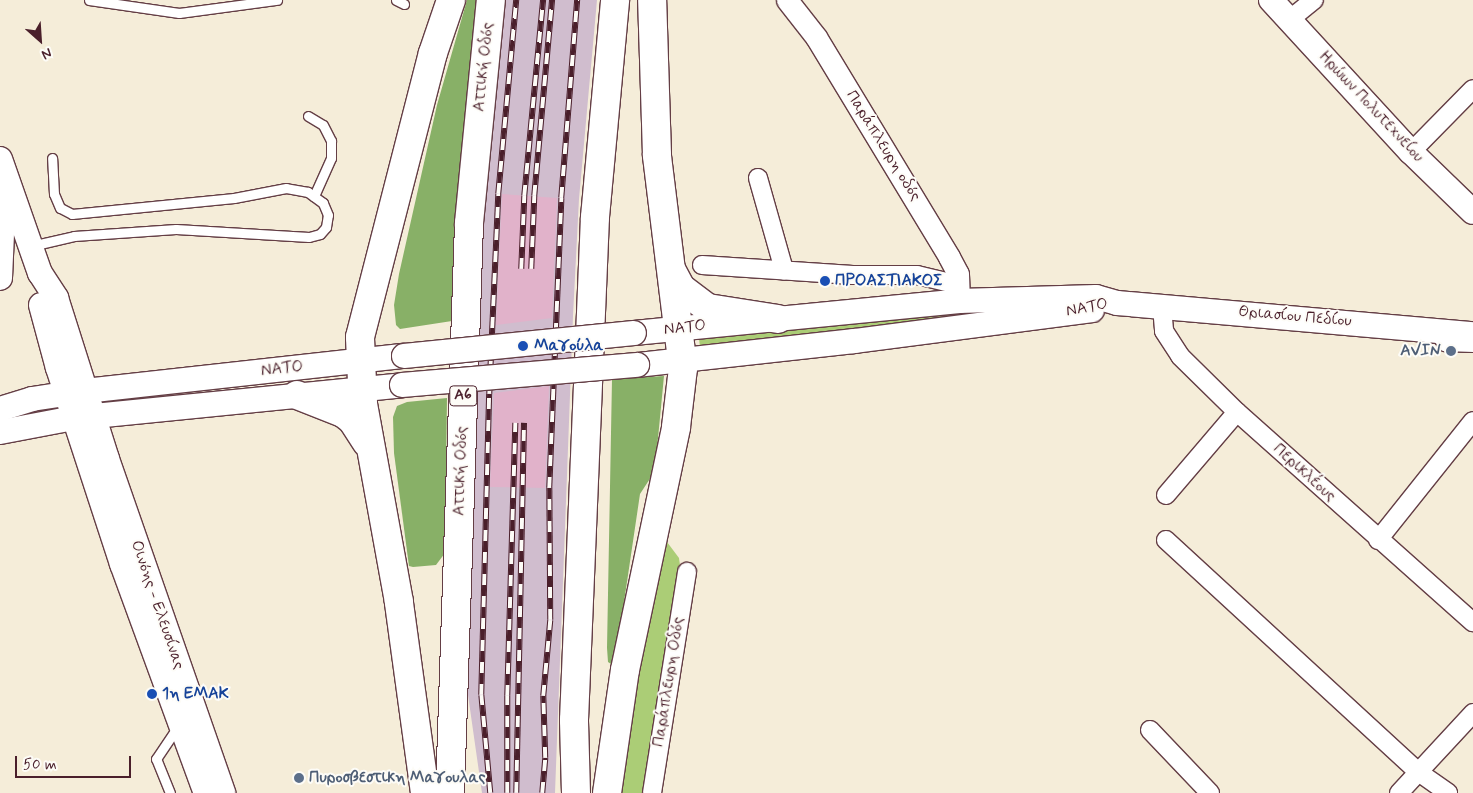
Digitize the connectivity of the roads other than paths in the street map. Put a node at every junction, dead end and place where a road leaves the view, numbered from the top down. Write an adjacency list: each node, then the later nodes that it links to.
1 (89, 0): 2 (lane)
2 (277, 0)
3 (396, 0): 11 (lane)
4 (451, 0): 34 (highway)
5 (491, 0): 60 (highway, Αττική Οδός / Α6)
6 (615, 0): 61 (highway)
7 (652, 0): 24 (highway)
8 (787, 0): 26 (street, Παράπλευρη οδός)
9 (1271, 0): 12 (main road, Ηρώων Πολυτεχνείου)
10 (1314, 0): 12 (street)
11 (404, 4)
12 (1289, 20): 15 (main road, Ηρώων Πολυτεχνείου)
13 (1473, 89): 15 (street)
14 (308, 116): 19 (lane)
15 (1411, 152): 20 (main road, Ηρώων Πολυτεχνείου)
16 (52, 158): 19 (lane)
17 (2, 165): 21 (main road); 25 (main road)
18 (758, 178): 23 (street)
19 (314, 196): 21 (lane)
20 (1473, 212)
21 (30, 246): 37 (main road)
22 (702, 265): 23 (street)
23 (784, 270): 26 (street)
24 (672, 271): 29 (highway); 30 (highway)
25 (0, 278)
26 (959, 293): 27 (main road, ΝΑΤΟ); 29 (main road, ΝΑΤΟ)
27 (1117, 303): 28 (main road, Θριασίου Πεδίου); 35 (main road, ΝΑΤΟ)
28 (1162, 307): 31 (main road, Θριασίου Πεδίου); 41 (street, Περικλέους)
29 (778, 319): 30 (main road, ΝΑΤΟ)
30 (679, 329): 34 (main road, ΝΑΤΟ, bridge); 35 (highway)
31 (1430, 330): 32 (main road, Θριασίου Πεδίου); 33 (lane)
32 (1473, 334)
33 (1473, 347)
34 (361, 360): 36 (highway); 37 (main road, ΝΑΤΟ)
35 (684, 361): 36 (main road, ΝΑΤΟ, bridge); 62 (highway)
36 (361, 389): 38 (main road, ΝΑΤΟ); 45 (highway)
37 (76, 392): 39 (main road, ΝΑΤΟ); 42 (main road)
38 (297, 395): 40 (main road, ΝΑΤΟ); 45 (highway)
39 (0, 409)
40 (141, 412): 42 (main road, ΝΑΤΟ); 46 (main road)
41 (1237, 412): 47 (street); 49 (street, Περικλέους)
42 (84, 418): 44 (main road, ΝΑΤΟ); 46 (main road, Οινόης - Ελευσίνας); 53 (main road, Οινόης - Ελευσίνας)
43 (1473, 421): 49 (street)
44 (0, 432)
45 (371, 452): 59 (highway)
46 (107, 459): 58 (main road, Οινόης - Ελευσίνας)
47 (1166, 495)
48 (1166, 540): 55 (street)
49 (1378, 540): 51 (street, Περικλέους)
50 (687, 572): 63 (street, Παράπλευρη Οδός)
51 (1473, 622)
52 (1473, 713): 55 (street)
53 (180, 724): 56 (lane); 57 (main road, Οινόης - Ελευσίνας)
54 (1150, 730): 64 (street)
55 (1417, 771): 65 (street); 66 (street)
56 (170, 793)
57 (206, 793)
58 (223, 793)
59 (425, 793)
60 (450, 793)
61 (576, 793)
62 (607, 793)
63 (652, 793)
64 (1210, 793)
65 (1399, 793)
66 (1448, 793)

